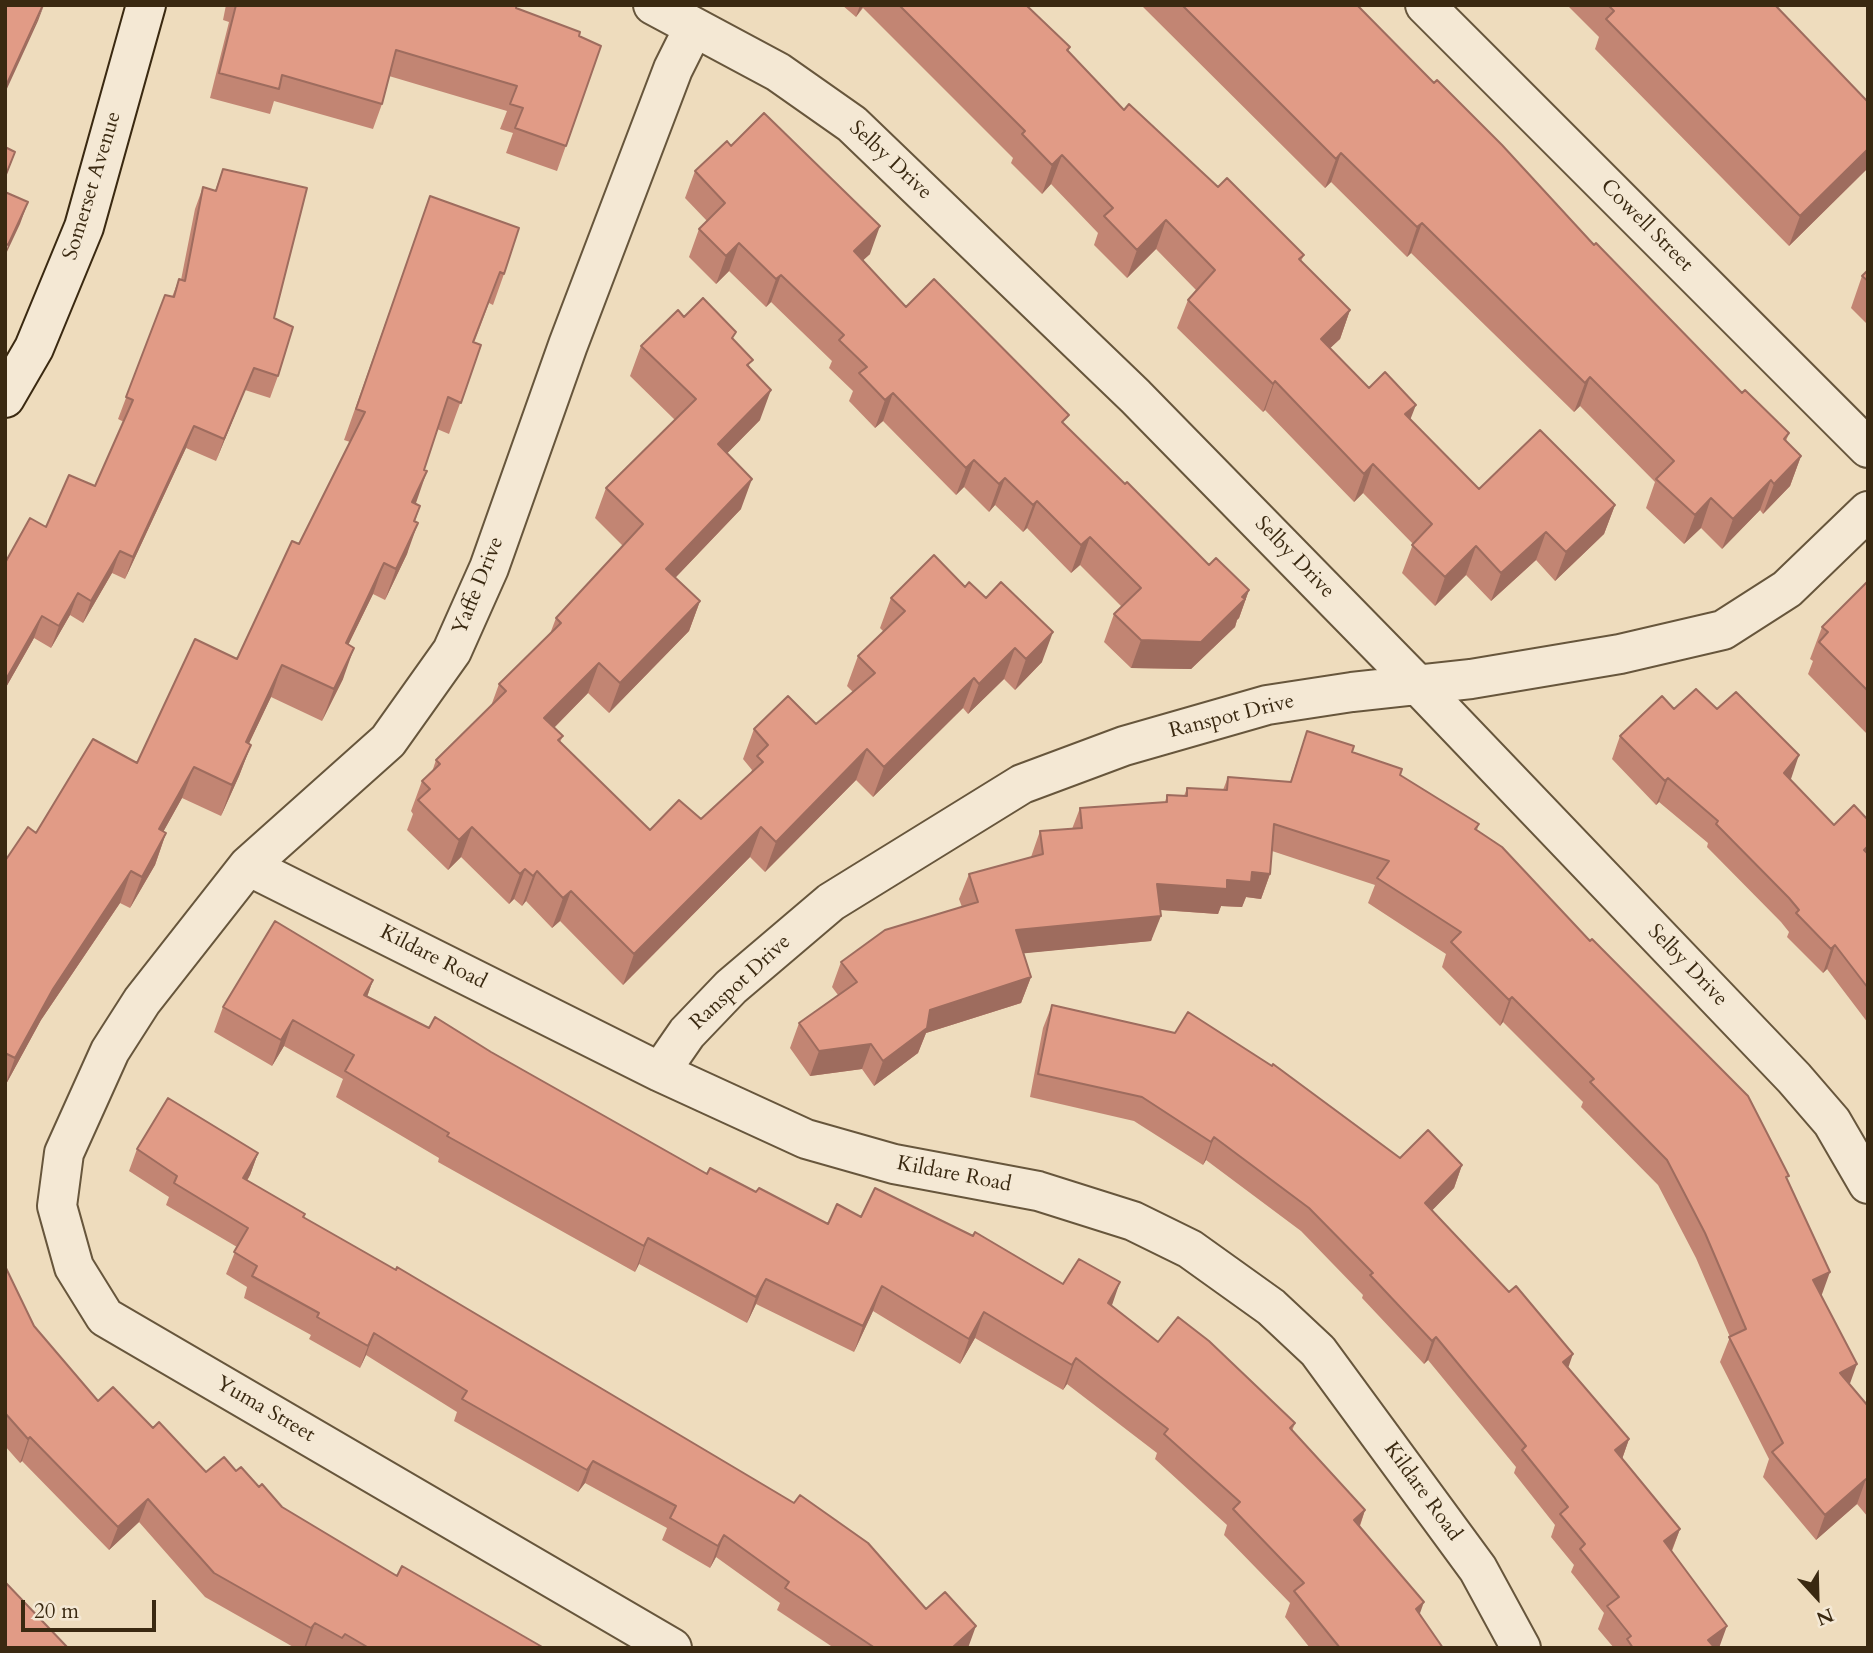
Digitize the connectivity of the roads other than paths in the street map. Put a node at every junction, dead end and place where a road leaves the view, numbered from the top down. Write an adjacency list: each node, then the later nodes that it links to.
1 (146, 5): 5 (street, Somerset Avenue)
2 (653, 5): 4 (street, Selby Drive)
3 (1424, 5): 6 (street, Cowell Street)
4 (694, 27): 8 (street, Selby Drive); 9 (street, Yaffe Drive)
5 (5, 398)
6 (1868, 448)
7 (1868, 511): 8 (street, Ranspot Drive)
8 (1419, 685): 11 (street, Ranspot Drive); 12 (street, Selby Drive)
9 (248, 866): 10 (street, Yaffe Drive); 11 (street, Kildare Road)
10 (110, 1051): 13 (street, Yuma Street)
11 (660, 1072): 14 (street, Kildare Road)
12 (1868, 1184)
13 (672, 1648)
14 (1521, 1648)

